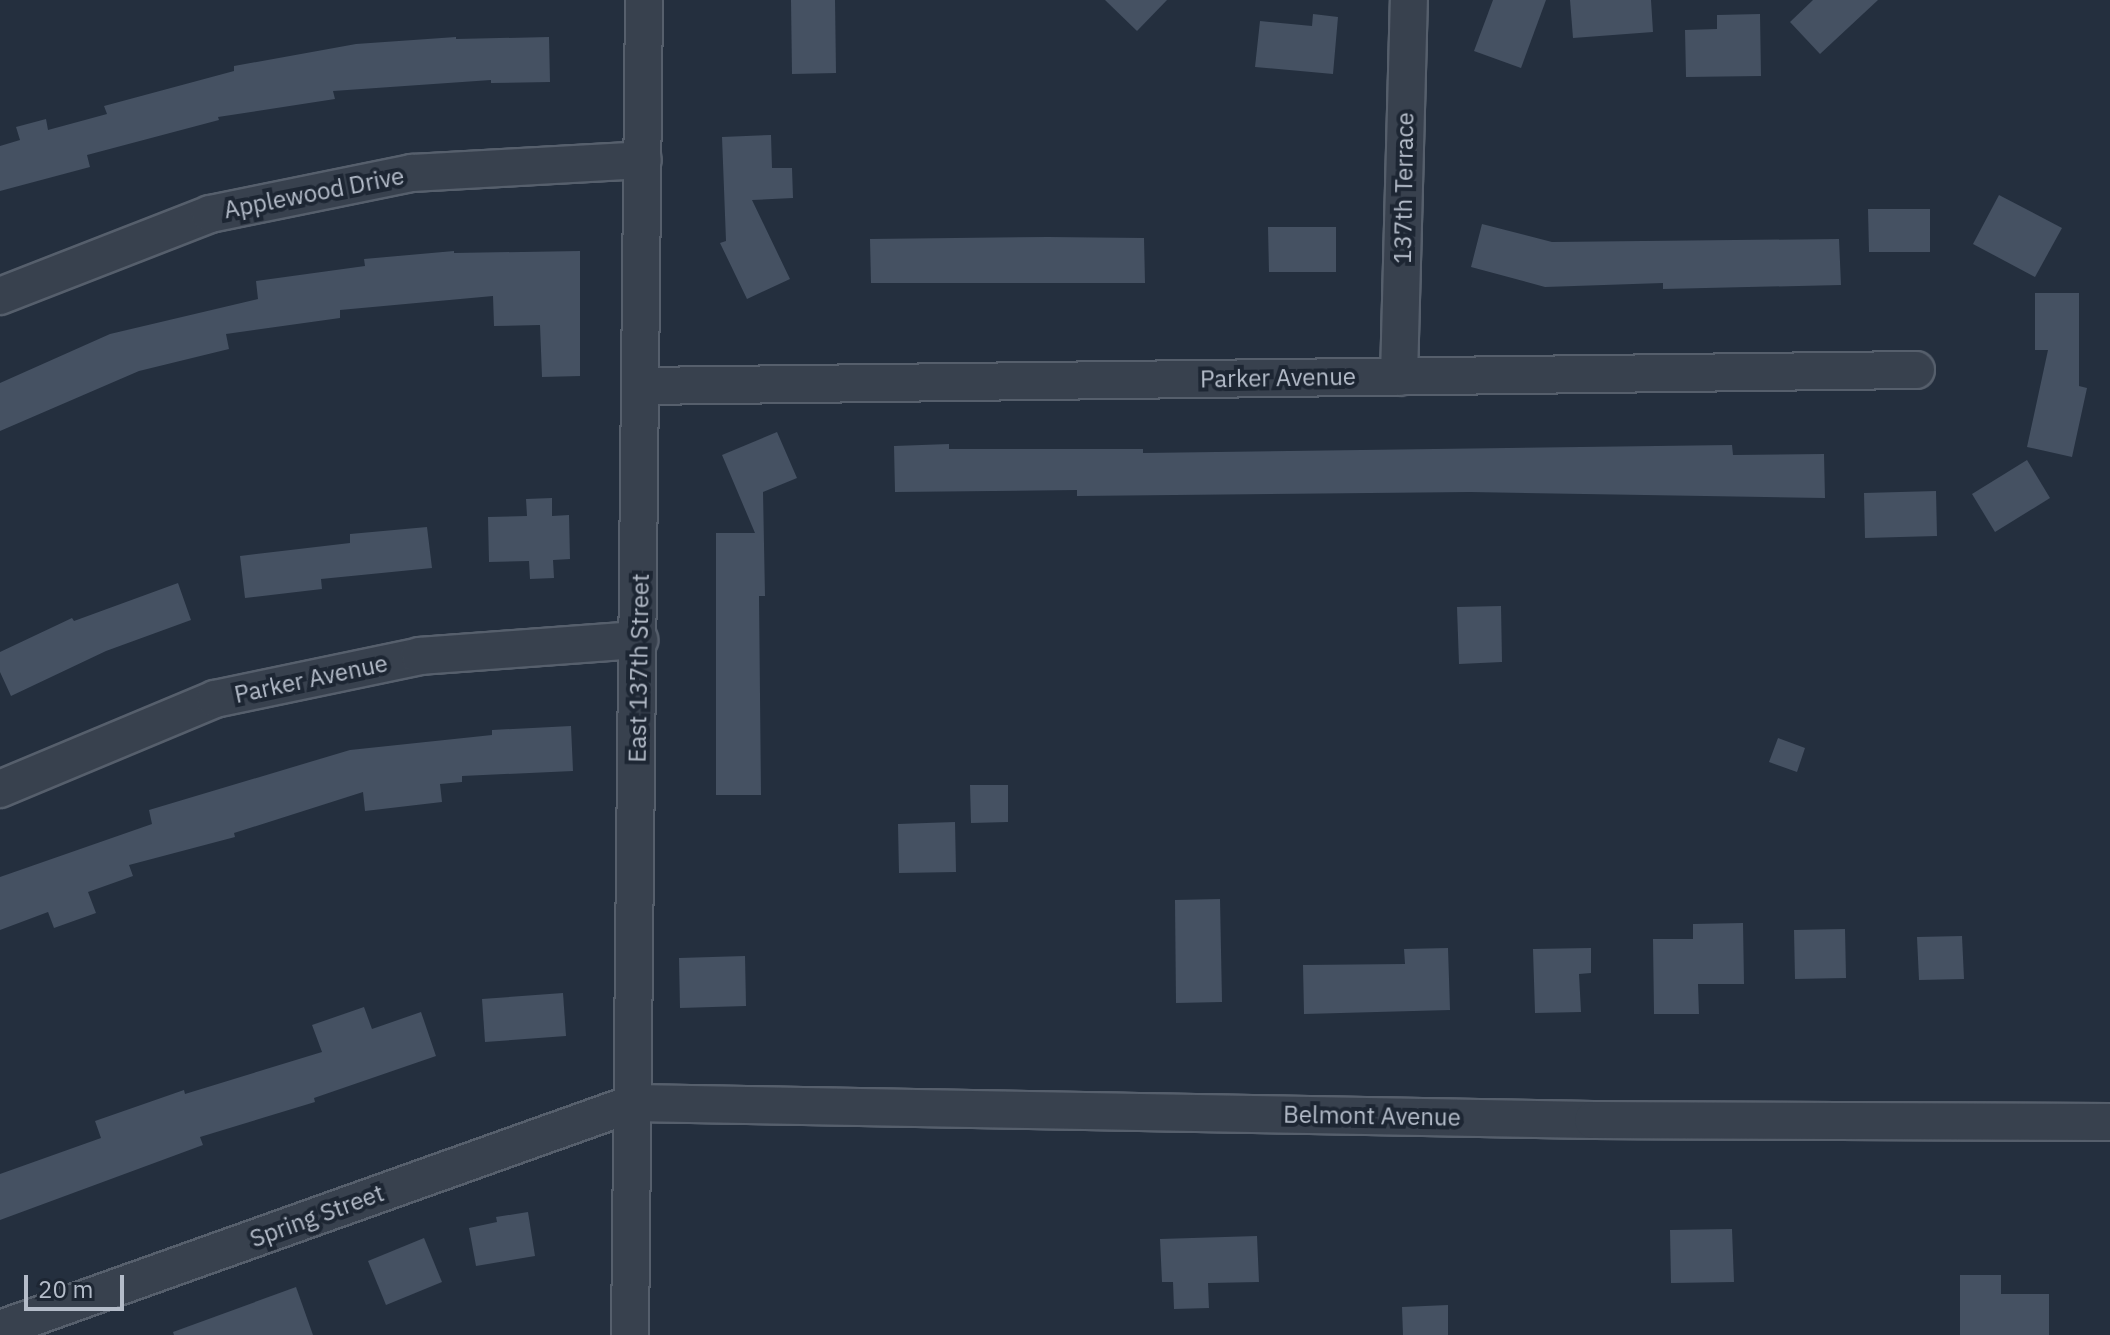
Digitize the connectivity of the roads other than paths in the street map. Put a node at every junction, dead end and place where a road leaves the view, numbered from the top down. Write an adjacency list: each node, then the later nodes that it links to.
1 (644, 0): 3 (street, East 137th Street)
2 (1409, 0): 6 (street, 137th Terrace)
3 (643, 160): 4 (street, Applewood Drive); 7 (street, East 137th Street)
4 (0, 296)
5 (1916, 370): 6 (street, Parker Avenue)
6 (1399, 377): 7 (street, Parker Avenue)
7 (641, 386): 8 (street, East 137th Street)
8 (639, 640): 9 (street, Parker Avenue); 10 (street, East 137th Street)
9 (0, 789)
10 (634, 1103): 11 (street, Belmont Avenue); 12 (street, Spring Street); 13 (street, East 137th Street)
11 (2110, 1122)
12 (0, 1329)
13 (630, 1335)

